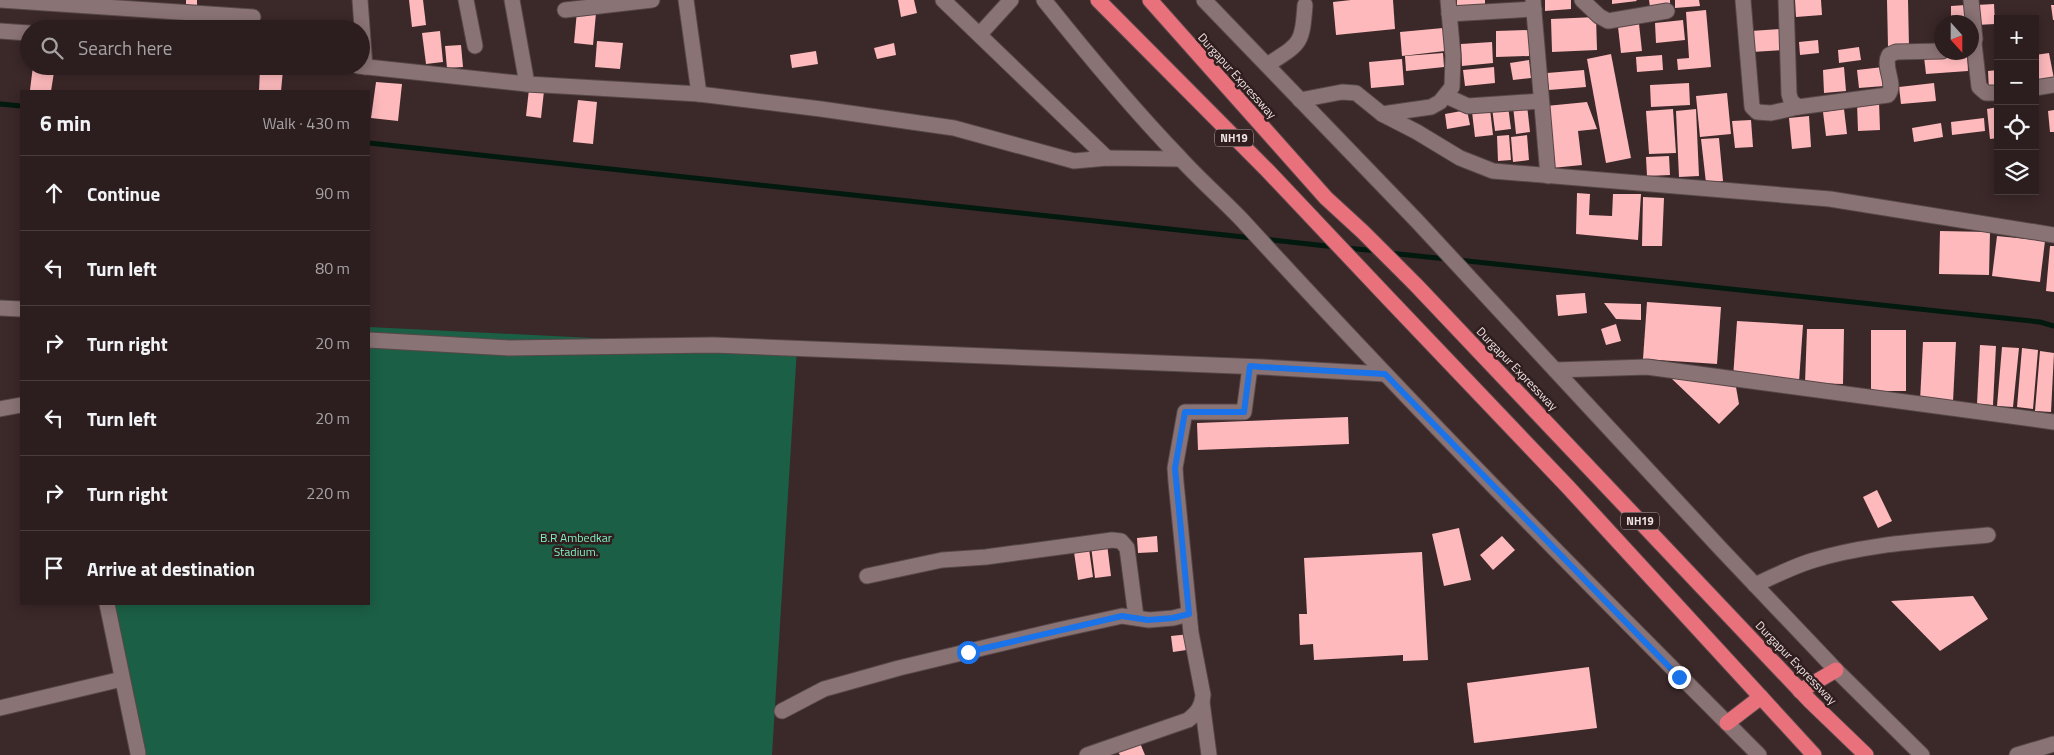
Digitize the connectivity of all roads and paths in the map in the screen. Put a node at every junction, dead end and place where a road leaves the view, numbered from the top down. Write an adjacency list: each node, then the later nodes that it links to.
1 (0, 0): 23 (street)
2 (360, 0): 24 (street)
3 (466, 0): 28 (street)
4 (512, 0): 33 (street)
5 (652, 0): 20 (street)
6 (686, 0): 37 (street)
7 (943, 0): 27 (street)
8 (1011, 0): 27 (street)
9 (1044, 0): 44 (street)
10 (1098, 0): 65 (highway, NH19)
11 (1150, 0): 64 (highway, Durgapur Expressway / NH19)
12 (1204, 0): 31 (street)
13 (1582, 0): 21 (street)
14 (1743, 0): 41 (street)
15 (1786, 0): 41 (street)
16 (1971, 0): 22 (street)
17 (1305, 5): 31 (street)
18 (1534, 5): 19 (street); 40 (street)
19 (1449, 7): 38 (street)
20 (565, 10)
21 (1667, 12)
22 (1972, 15)
23 (253, 17)
24 (361, 20)
25 (0, 31): 26 (street)
26 (20, 32)
27 (980, 34): 43 (street)
28 (475, 46)
29 (1934, 51): 41 (street)
30 (1975, 60): 36 (street)
31 (1267, 65): 39 (street)
32 (370, 68): 33 (street)
33 (527, 84): 37 (street)
34 (2054, 85): 35 (street)
35 (2039, 87)
36 (1994, 93)
37 (700, 94): 43 (street)
38 (1446, 96): 40 (street); 42 (street)
39 (1300, 100): 42 (street); 51 (street)
40 (1541, 101): 45 (street)
41 (1798, 107)
42 (1382, 114): 45 (street)
43 (1107, 158): 44 (street)
44 (1180, 159): 52 (street)
45 (1548, 176): 46 (street)
46 (2054, 235)
47 (0, 308): 48 (street)
48 (20, 309)
49 (370, 340): 50 (street)
50 (1250, 366): 52 (street); 60 (street)
51 (1555, 370): 55 (street); 58 (street)
52 (1385, 374): 69 (street)
53 (20, 405): 54 (street)
54 (0, 409)
55 (2054, 422)
56 (1988, 535): 58 (street)
57 (867, 576): 61 (street)
58 (1755, 585): 62 (street)
59 (107, 605): 63 (street)
60 (1189, 614): 61 (street); 66 (street)
61 (1136, 618): 68 (street)
62 (1836, 670): 64 (highway); 77 (street)
63 (122, 679): 67 (street); 71 (street)
64 (1800, 690): 76 (highway, Durgapur Expressway / NH19)
65 (1761, 697): 69 (highway); 75 (highway, NH19)
66 (1202, 702): 72 (street); 73 (street)
67 (0, 708)
68 (782, 711)
69 (1727, 723): 74 (street)
70 (2054, 744): 78 (street)
71 (138, 753)
72 (1087, 755)
73 (1209, 755)
74 (1759, 755)
75 (1814, 755)
76 (1866, 755)
77 (1922, 755)
78 (2017, 755)

